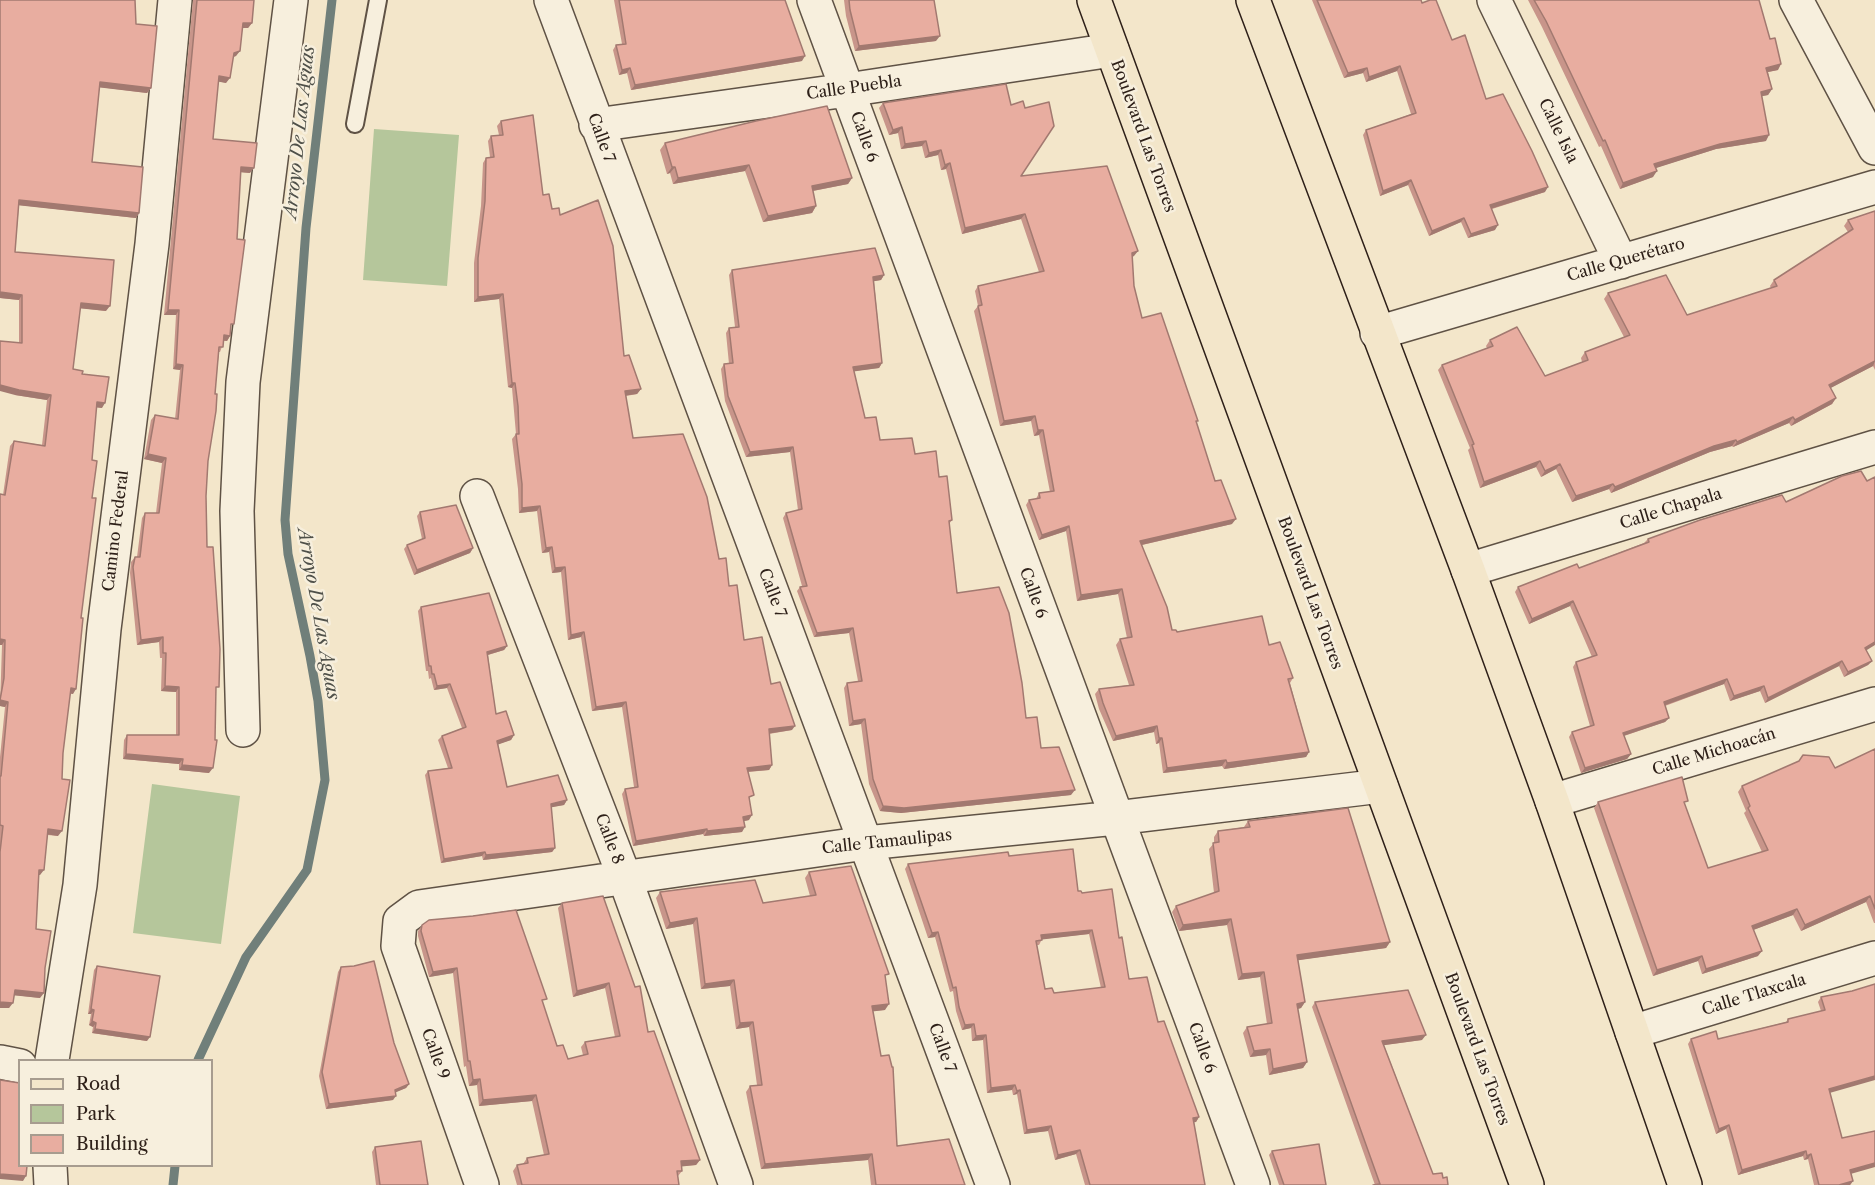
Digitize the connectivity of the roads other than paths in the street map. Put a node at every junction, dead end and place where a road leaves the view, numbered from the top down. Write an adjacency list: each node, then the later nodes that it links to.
1 (175, 0): 31 (street, Camino Federal)
2 (291, 0): 22 (street)
3 (378, 0): 12 (lane)
4 (551, 0): 13 (street, Calle 7)
5 (814, 0): 11 (street, Calle 6)
6 (1094, 0): 10 (main road, Boulevard Las Torres)
7 (1253, 0): 17 (main road)
8 (1494, 0): 16 (street, Calle Isla)
9 (1796, 0): 14 (street)
10 (1112, 50): 11 (street, Calle Puebla); 23 (main road, Boulevard Las Torres)
11 (847, 90): 13 (street, Calle Puebla); 25 (street, Calle 6)
12 (355, 124)
13 (596, 125): 26 (street, Calle 7)
14 (1875, 148)
15 (1875, 187): 16 (street, Calle Querétaro)
16 (1621, 262): 17 (street, Calle Querétaro)
17 (1377, 333): 20 (main road)
18 (1875, 447): 20 (street, Calle Chapala)
19 (477, 496): 27 (street, Calle 8)
20 (1468, 570): 24 (main road)
21 (1875, 704): 24 (street, Calle Michoacán)
22 (243, 730)
23 (1381, 786): 25 (street, Calle Tamaulipas); 40 (main road, Boulevard Las Torres)
24 (1552, 801): 30 (main road)
25 (1116, 818): 26 (street, Calle Tamaulipas); 39 (street, Calle 6)
26 (866, 843): 27 (street, Calle Tamaulipas); 38 (street, Calle 7)
27 (624, 876): 28 (street, Calle Tamaulipas); 37 (street, Calle 8)
28 (400, 921): 36 (street, Calle 9)
29 (1875, 958): 30 (street, Calle Tlaxcala)
30 (1632, 1032): 41 (main road)
31 (52, 1059)
32 (0, 1062): 33 (street)
33 (18, 1066)
34 (50, 1167): 35 (street)
35 (51, 1185)
36 (482, 1185)
37 (736, 1185)
38 (993, 1185)
39 (1254, 1185)
40 (1527, 1185)
41 (1685, 1185)

